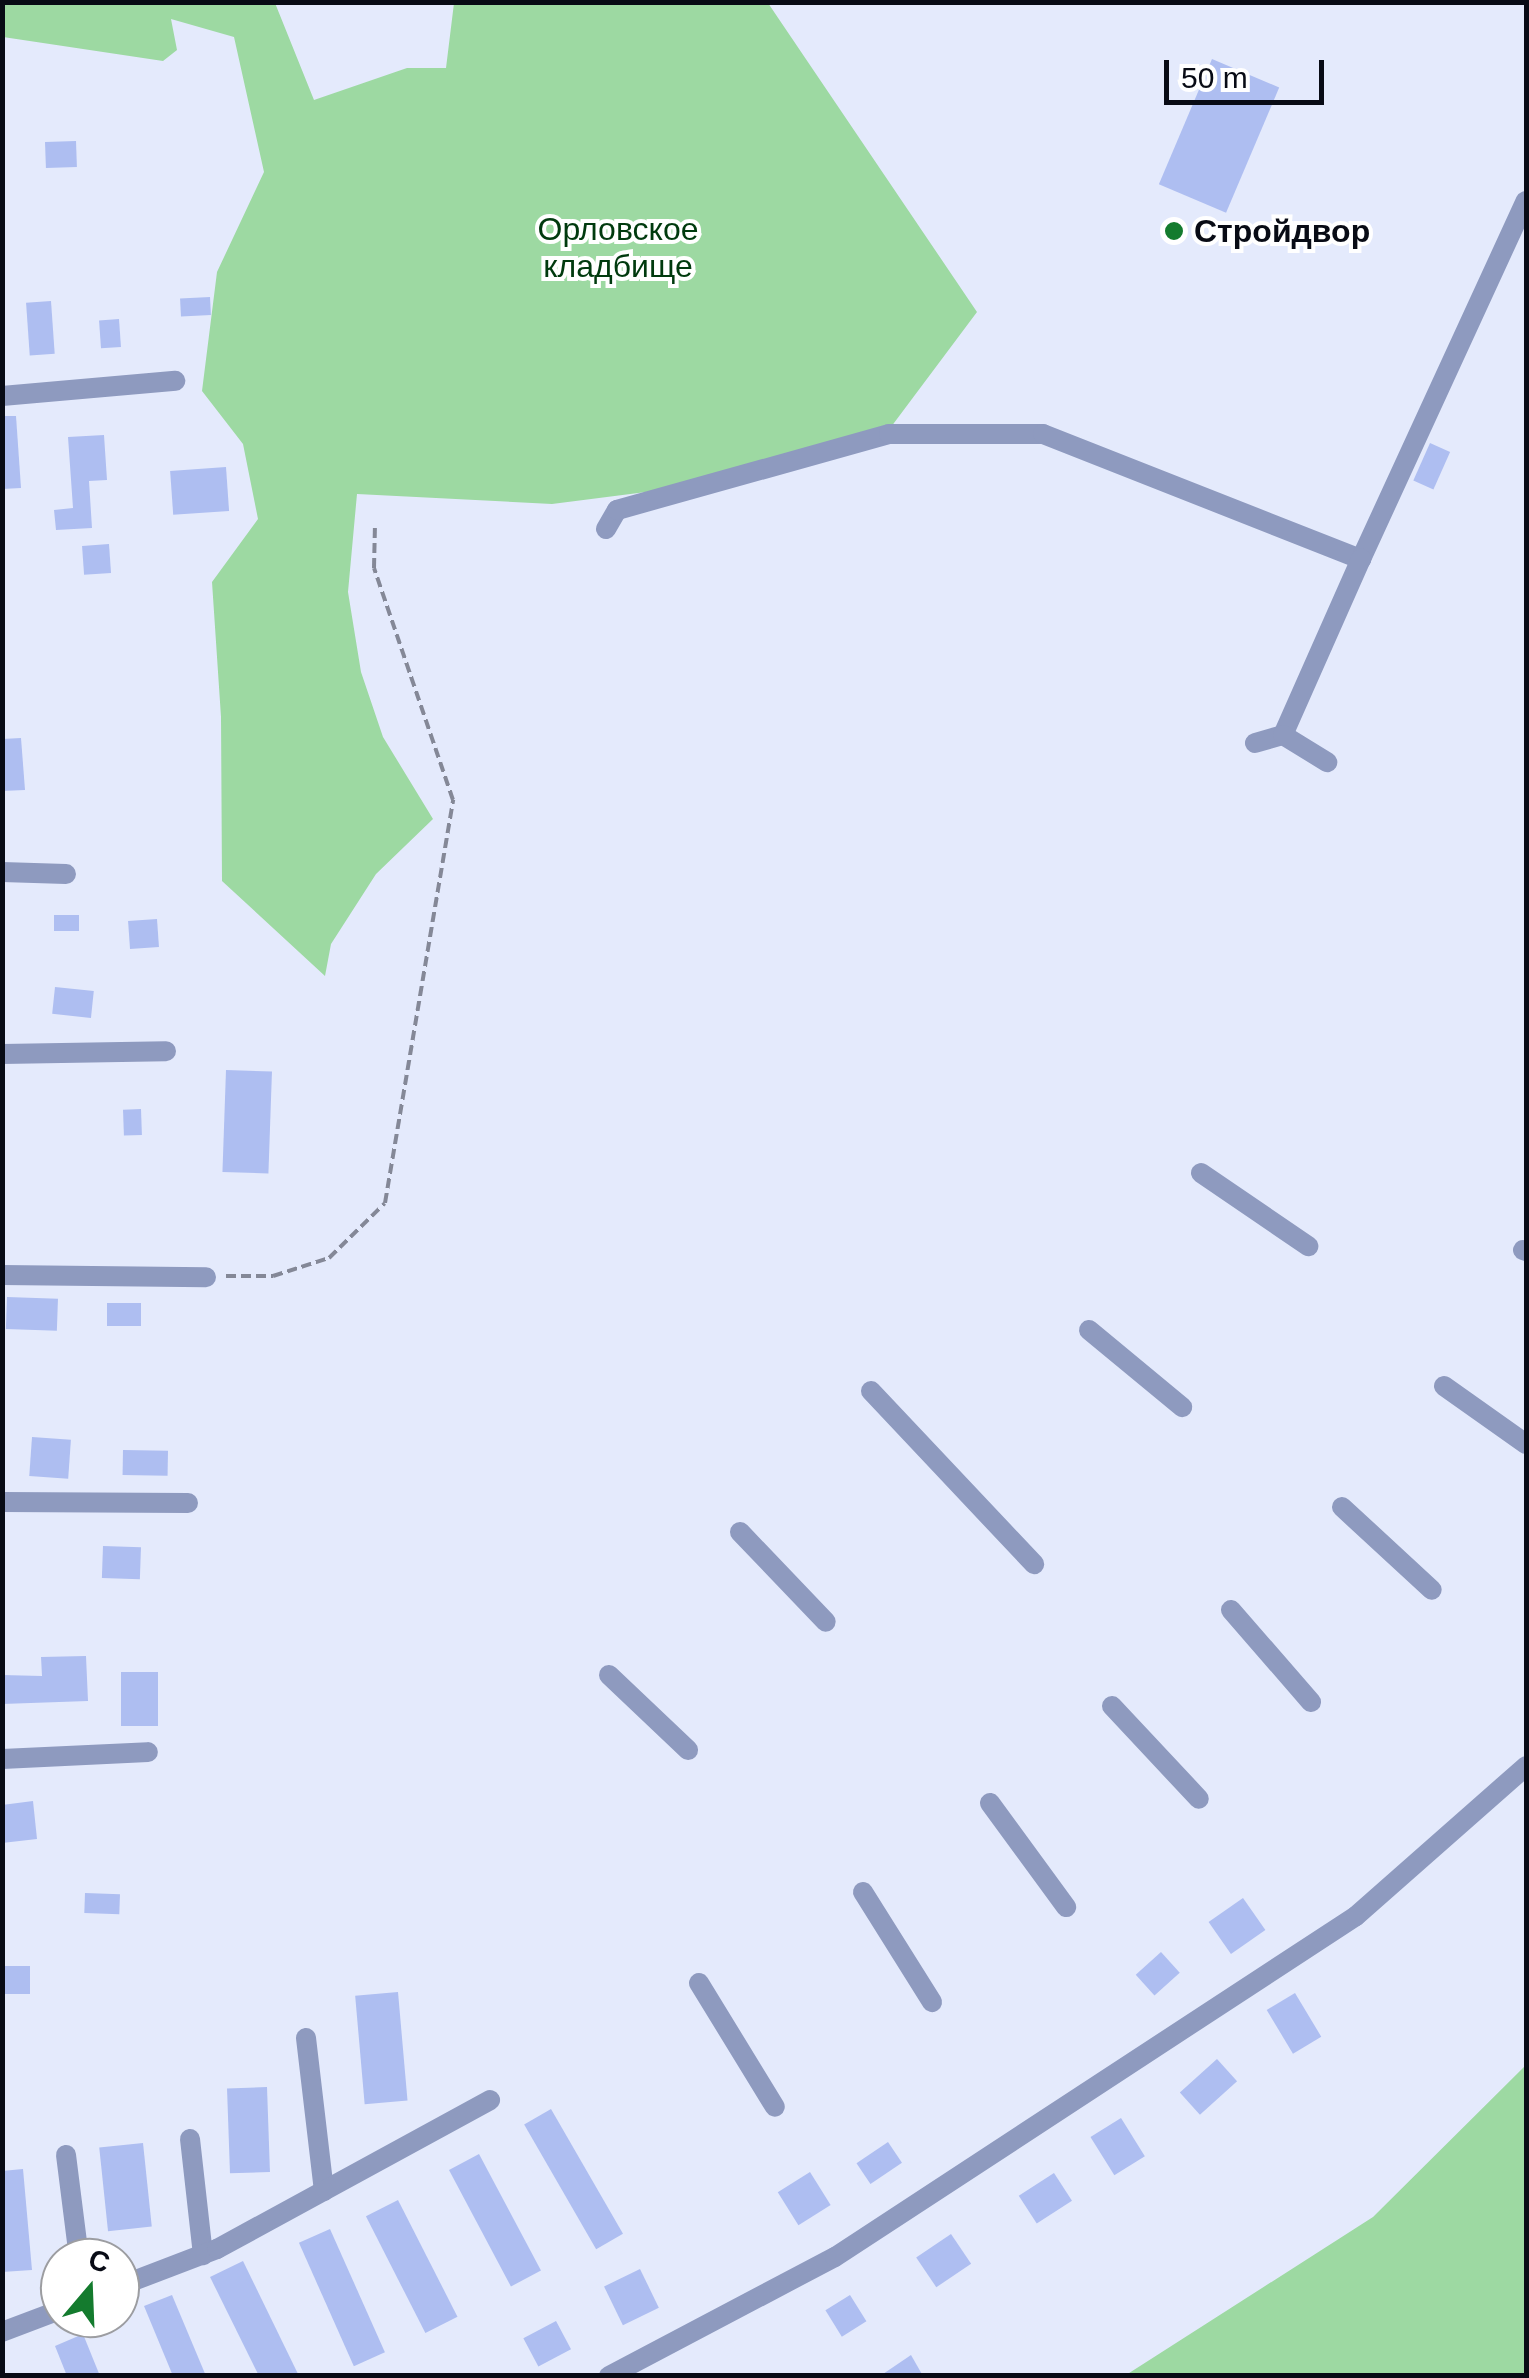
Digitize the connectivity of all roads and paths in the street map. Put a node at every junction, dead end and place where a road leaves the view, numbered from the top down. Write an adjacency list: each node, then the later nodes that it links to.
1 (1526, 201): 6 (street)
2 (175, 381): 3 (street)
3 (2, 396)
4 (375, 523): 17 (path)
5 (606, 529): 6 (street)
6 (1361, 560): 7 (street)
7 (1284, 735): 8 (street); 9 (street)
8 (1255, 743)
9 (1327, 762)
10 (2, 872): 11 (street)
11 (66, 874)
12 (166, 1051): 13 (street)
13 (2, 1054)
14 (1202, 1173): 15 (street)
15 (1308, 1246)
16 (2, 1275): 17 (street)
17 (206, 1276)
18 (1089, 1330): 21 (street)
19 (1444, 1386): 22 (street)
20 (871, 1391): 27 (street)
21 (1182, 1407)
22 (1526, 1444)
23 (2, 1502): 24 (street)
24 (188, 1503)
25 (1342, 1507): 28 (street)
26 (740, 1532): 30 (street)
27 (1034, 1564)
28 (1432, 1590)
29 (1232, 1610): 32 (street)
30 (826, 1622)
31 (609, 1675): 34 (street)
32 (1311, 1702)
33 (1112, 1706): 38 (street)
34 (688, 1750)
35 (148, 1752): 36 (street)
36 (2, 1759)
37 (1526, 1766): 55 (street)
38 (1199, 1799)
39 (990, 1803): 41 (street)
40 (863, 1892): 43 (street)
41 (1066, 1907)
42 (699, 1984): 46 (street)
43 (932, 2002)
44 (306, 2038): 49 (street)
45 (490, 2100): 49 (street)
46 (774, 2107)
47 (190, 2138): 51 (street)
48 (66, 2155): 50 (street)
49 (324, 2191): 51 (street)
50 (76, 2238)
51 (203, 2254): 52 (street)
52 (140, 2278)
53 (40, 2318): 54 (street)
54 (2, 2332)
55 (610, 2376)

